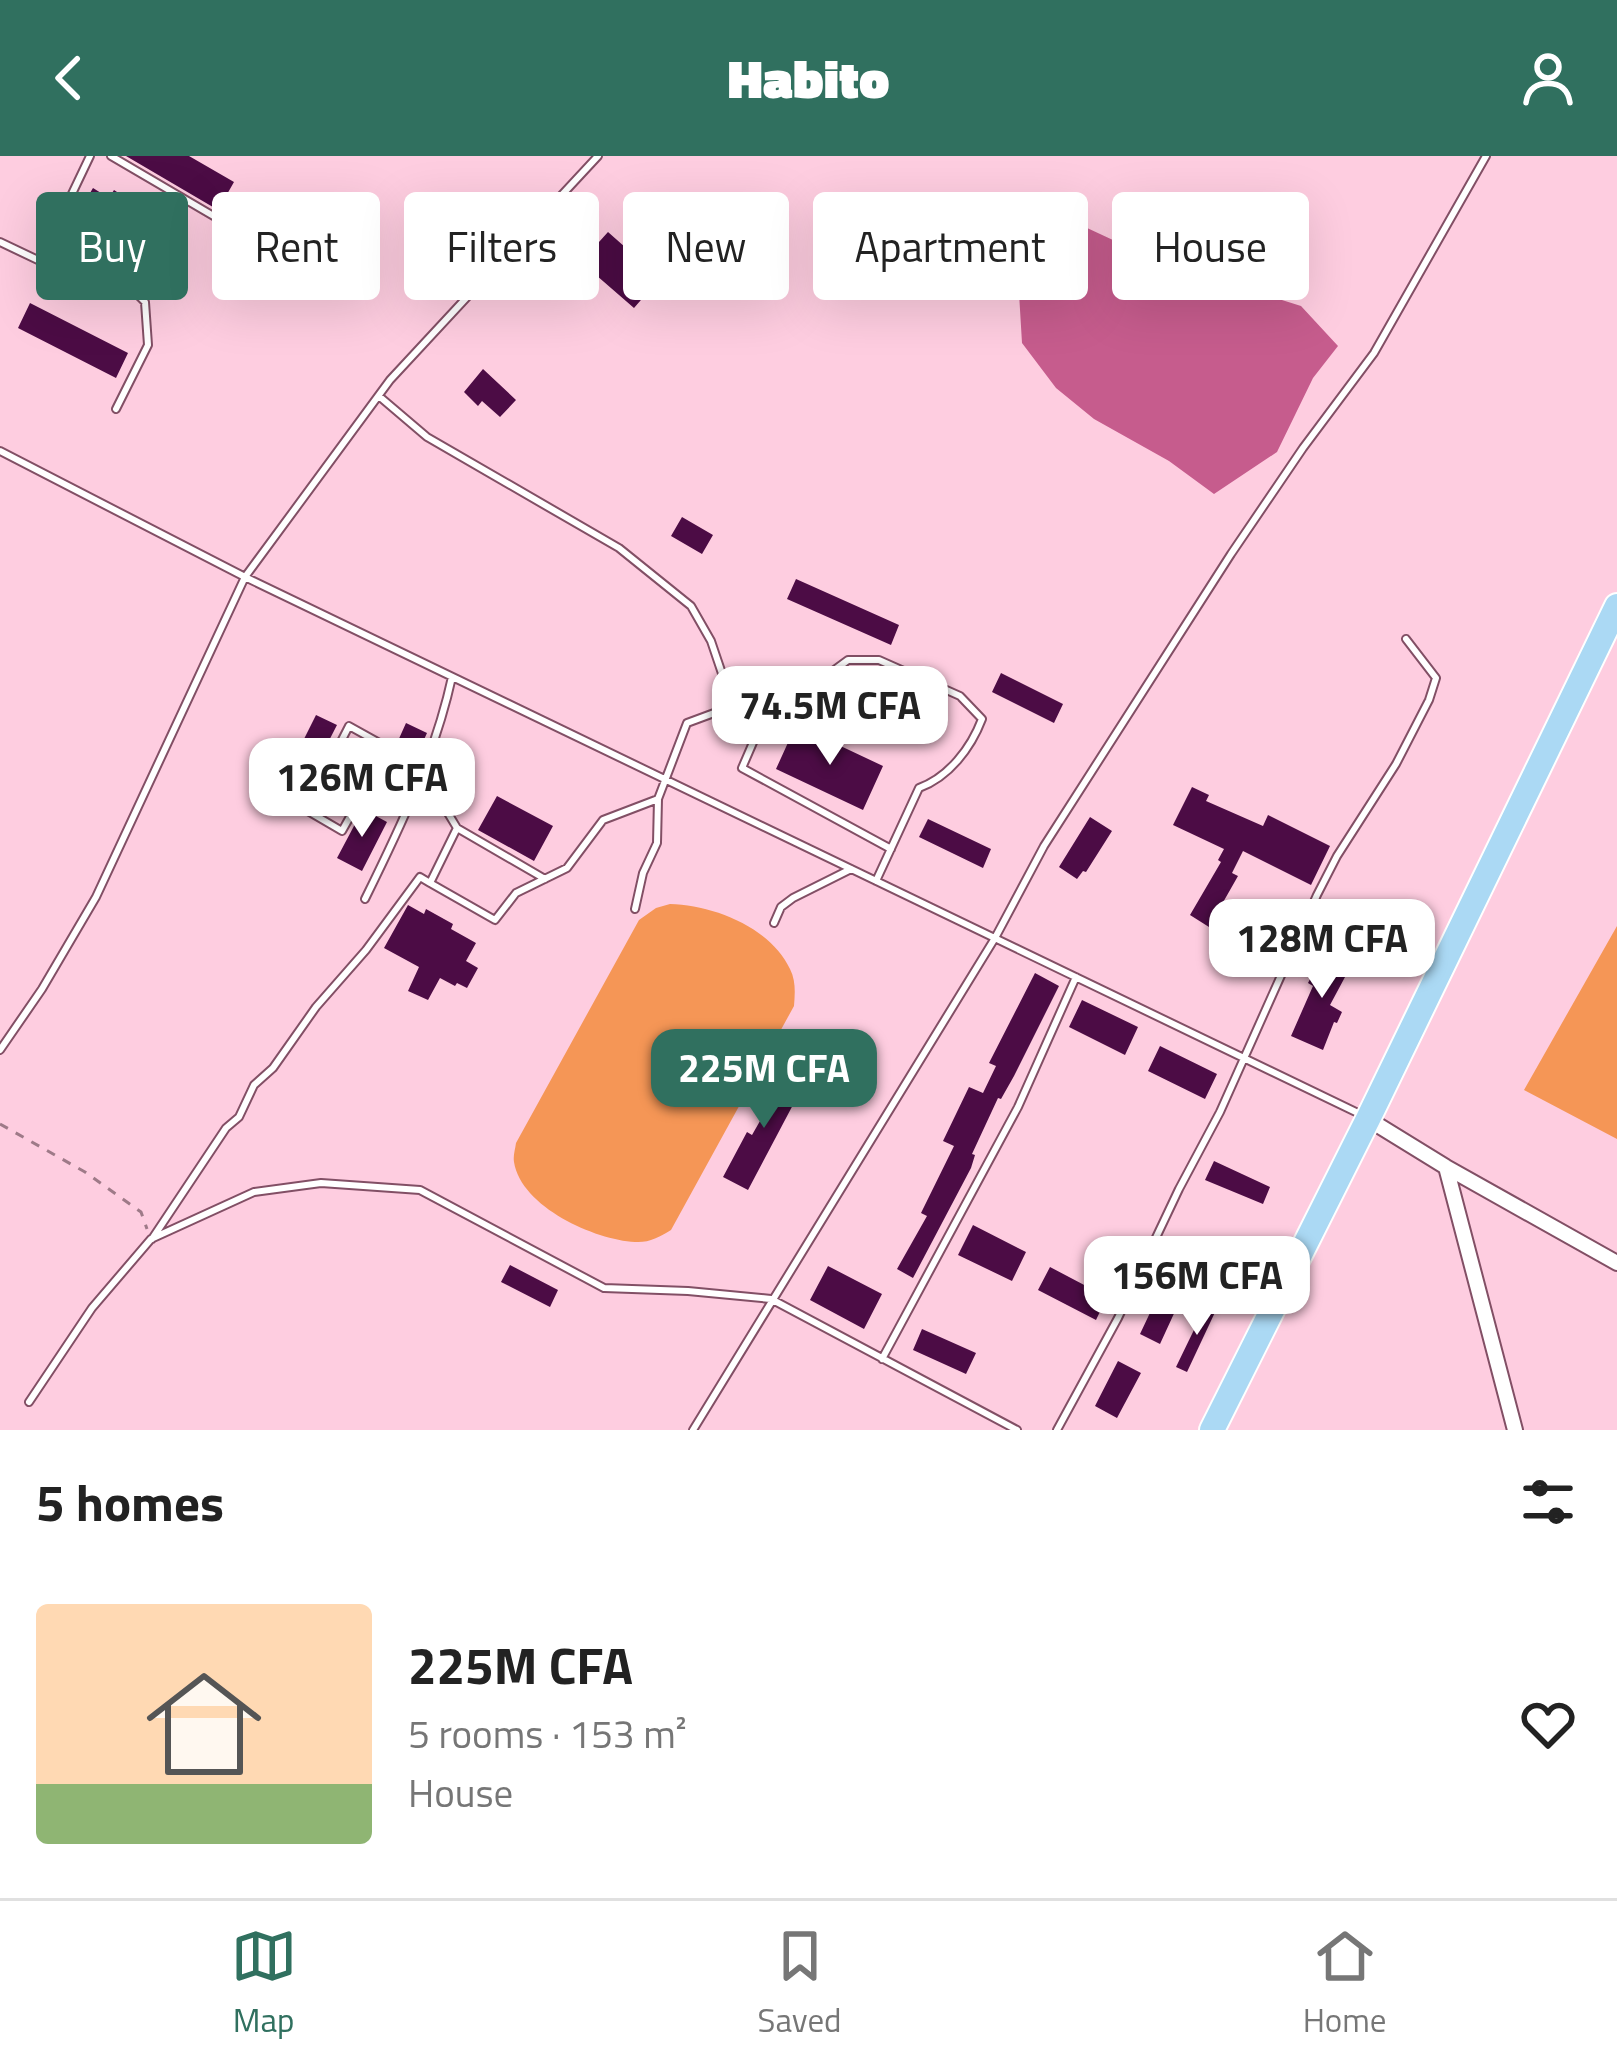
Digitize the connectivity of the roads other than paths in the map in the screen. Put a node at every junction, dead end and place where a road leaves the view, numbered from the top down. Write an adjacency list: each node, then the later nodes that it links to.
1 (90, 156): 5 (lane)
2 (111, 156): 6 (lane)
3 (598, 156): 10 (lane)
4 (1486, 156): 32 (lane)
5 (73, 192)
6 (212, 215)
7 (0, 242): 8 (lane)
8 (36, 259)
9 (144, 300): 11 (lane)
10 (379, 396): 13 (lane); 17 (lane)
11 (116, 409)
12 (0, 451): 13 (lane)
13 (245, 577): 16 (lane); 34 (lane)
14 (1617, 606): 36 (highway)
15 (1406, 639): 35 (lane)
16 (452, 677): 19 (lane); 20 (lane)
17 (733, 706): 18 (lane); 19 (lane)
18 (761, 724): 24 (lane); 24 (lane)
19 (665, 779): 22 (lane); 25 (lane)
20 (418, 782): 21 (lane); 23 (lane); 29 (lane)
21 (365, 790): 21 (lane)
22 (658, 799): 26 (lane); 30 (lane)
23 (457, 828): 26 (lane); 28 (lane)
24 (891, 849): 27 (lane)
25 (851, 869): 27 (lane); 31 (lane)
26 (544, 879): 28 (lane)
27 (876, 881): 32 (lane)
28 (430, 883): 38 (lane)
29 (365, 899)
30 (635, 909)
31 (774, 923)
32 (995, 938): 33 (lane); 40 (lane)
33 (1076, 977): 35 (lane); 41 (lane)
34 (0, 1050)
35 (1244, 1059): 36 (lane); 45 (lane)
36 (1368, 1119): 37 (street); 46 (highway)
37 (1446, 1168): 39 (street); 47 (street)
38 (151, 1239): 40 (lane); 42 (lane)
39 (1617, 1263)
40 (771, 1299): 41 (lane); 43 (lane)
41 (882, 1359): 44 (lane)
42 (29, 1402)
43 (693, 1430)
44 (1017, 1430)
45 (1058, 1430)
46 (1212, 1430)
47 (1515, 1430)

